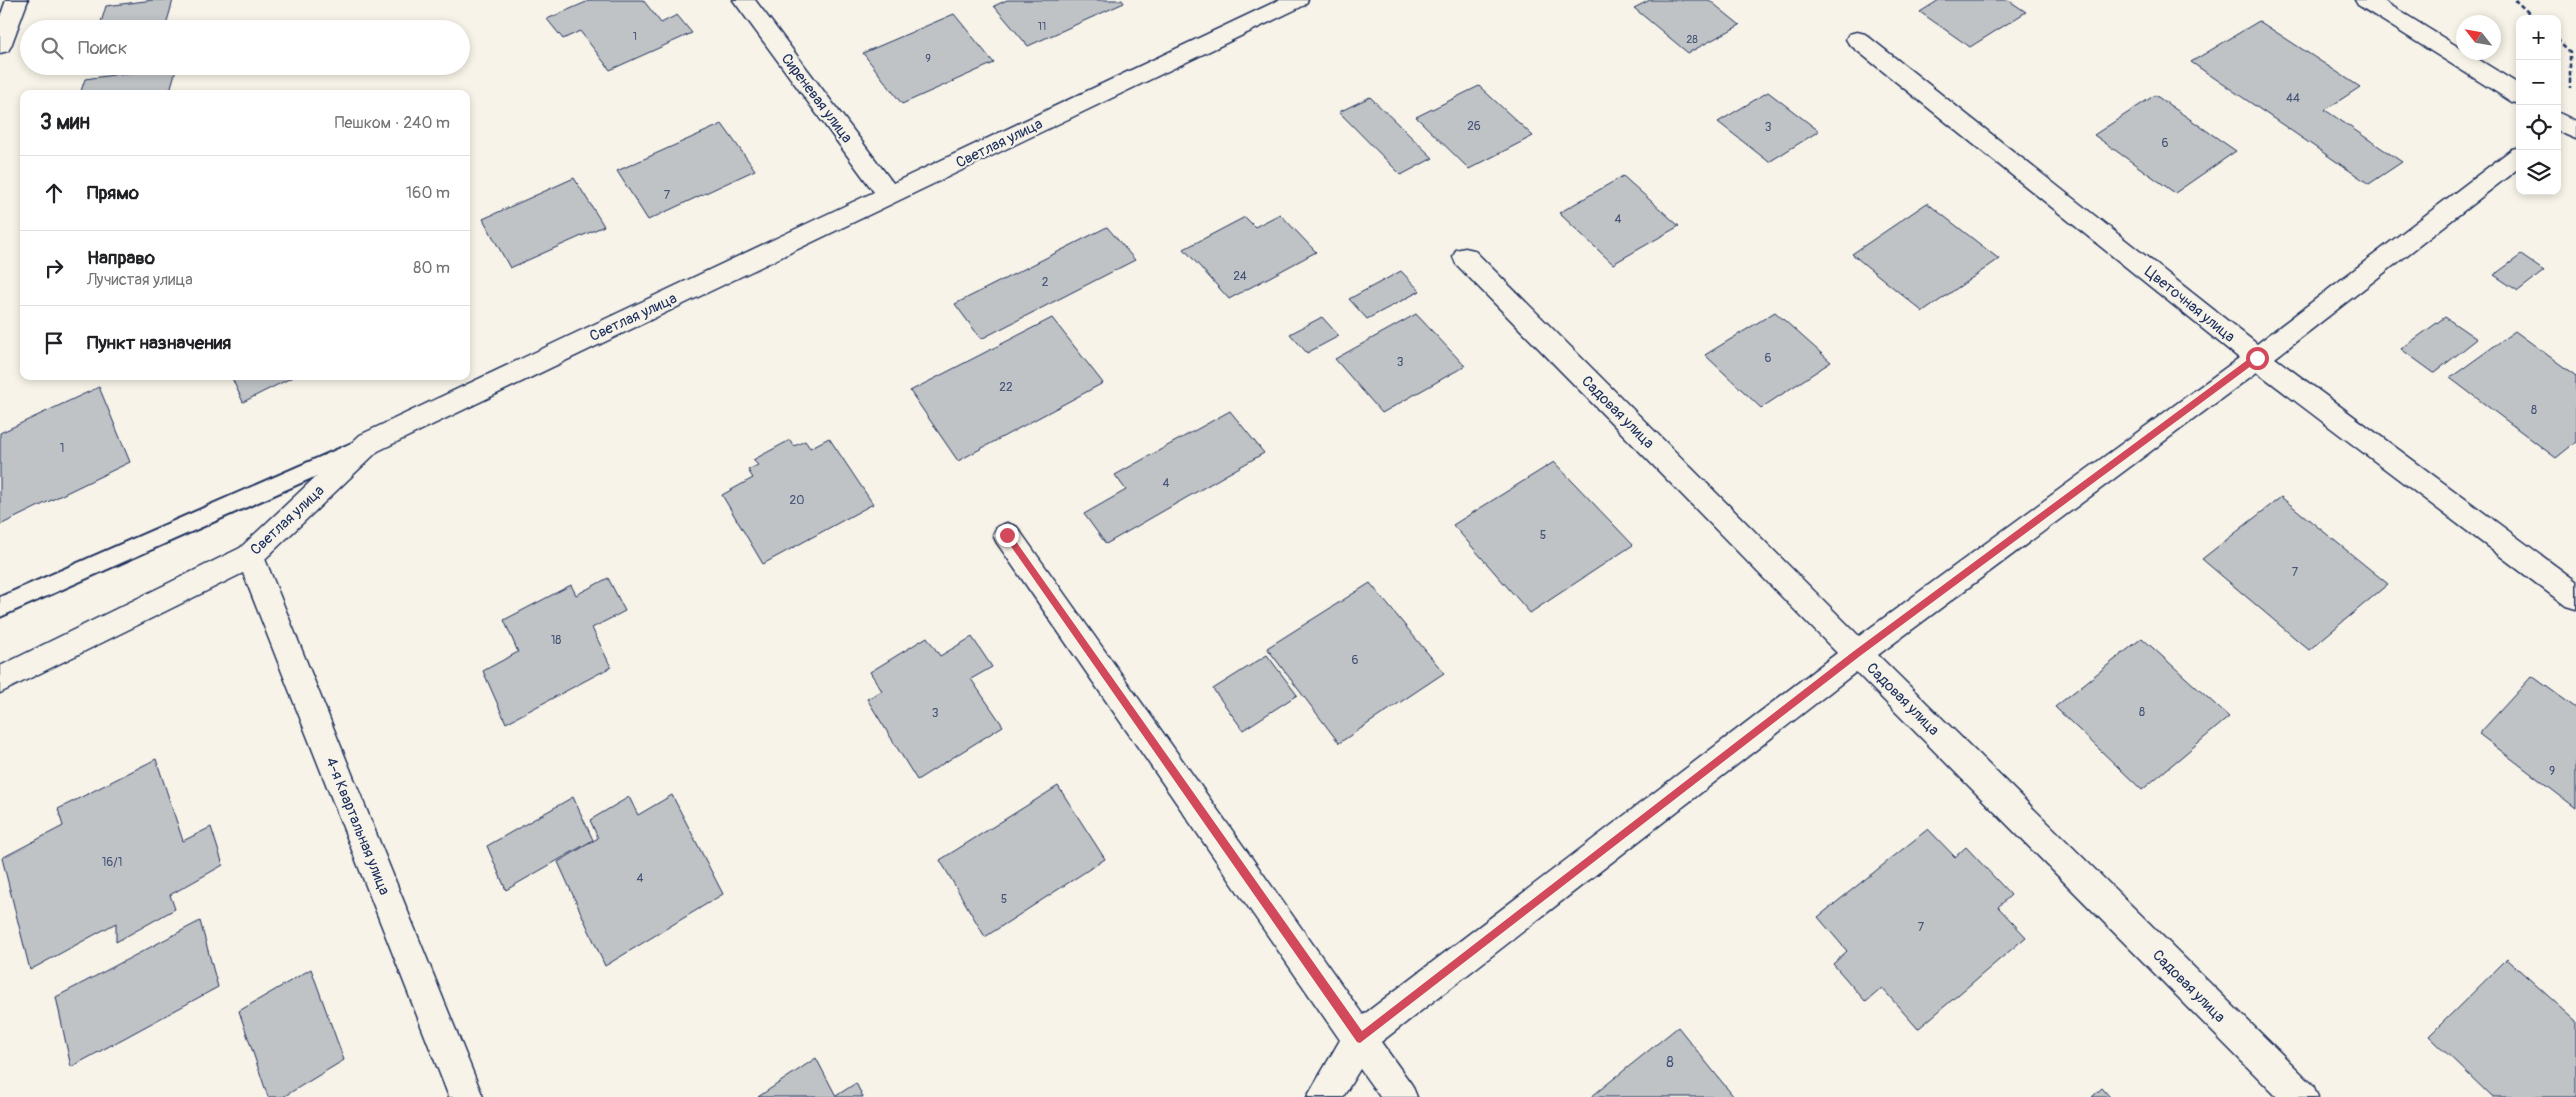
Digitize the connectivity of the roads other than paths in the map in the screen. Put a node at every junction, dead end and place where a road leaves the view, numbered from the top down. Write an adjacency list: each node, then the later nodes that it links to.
1 (18, 0): 6 (street)
2 (744, 0): 9 (street, Сиреневая улица)
3 (1297, 0): 9 (street, Светлая улица)
4 (2366, 0): 7 (street)
5 (1857, 39): 11 (street, Цветочная улица)
6 (0, 46)
7 (2516, 94)
8 (2516, 158): 11 (street)
9 (889, 195): 12 (street, Светлая улица)
10 (1465, 257): 17 (street, Садовая улица)
11 (2257, 358): 15 (street, Цветочная улица); 17 (street)
12 (369, 443): 14 (street, Светлая улица); 16 (lane)
13 (1007, 535): 19 (street)
14 (250, 556): 18 (street, Светлая улица); 20 (street, 4-я Квартальная улица)
15 (2576, 597)
16 (0, 607)
17 (1857, 654): 19 (street); 23 (street, Садовая улица)
18 (0, 680)
19 (1360, 1038): 21 (street); 22 (street)
20 (466, 1097)
21 (1324, 1097)
22 (1400, 1097)
23 (2301, 1097)

